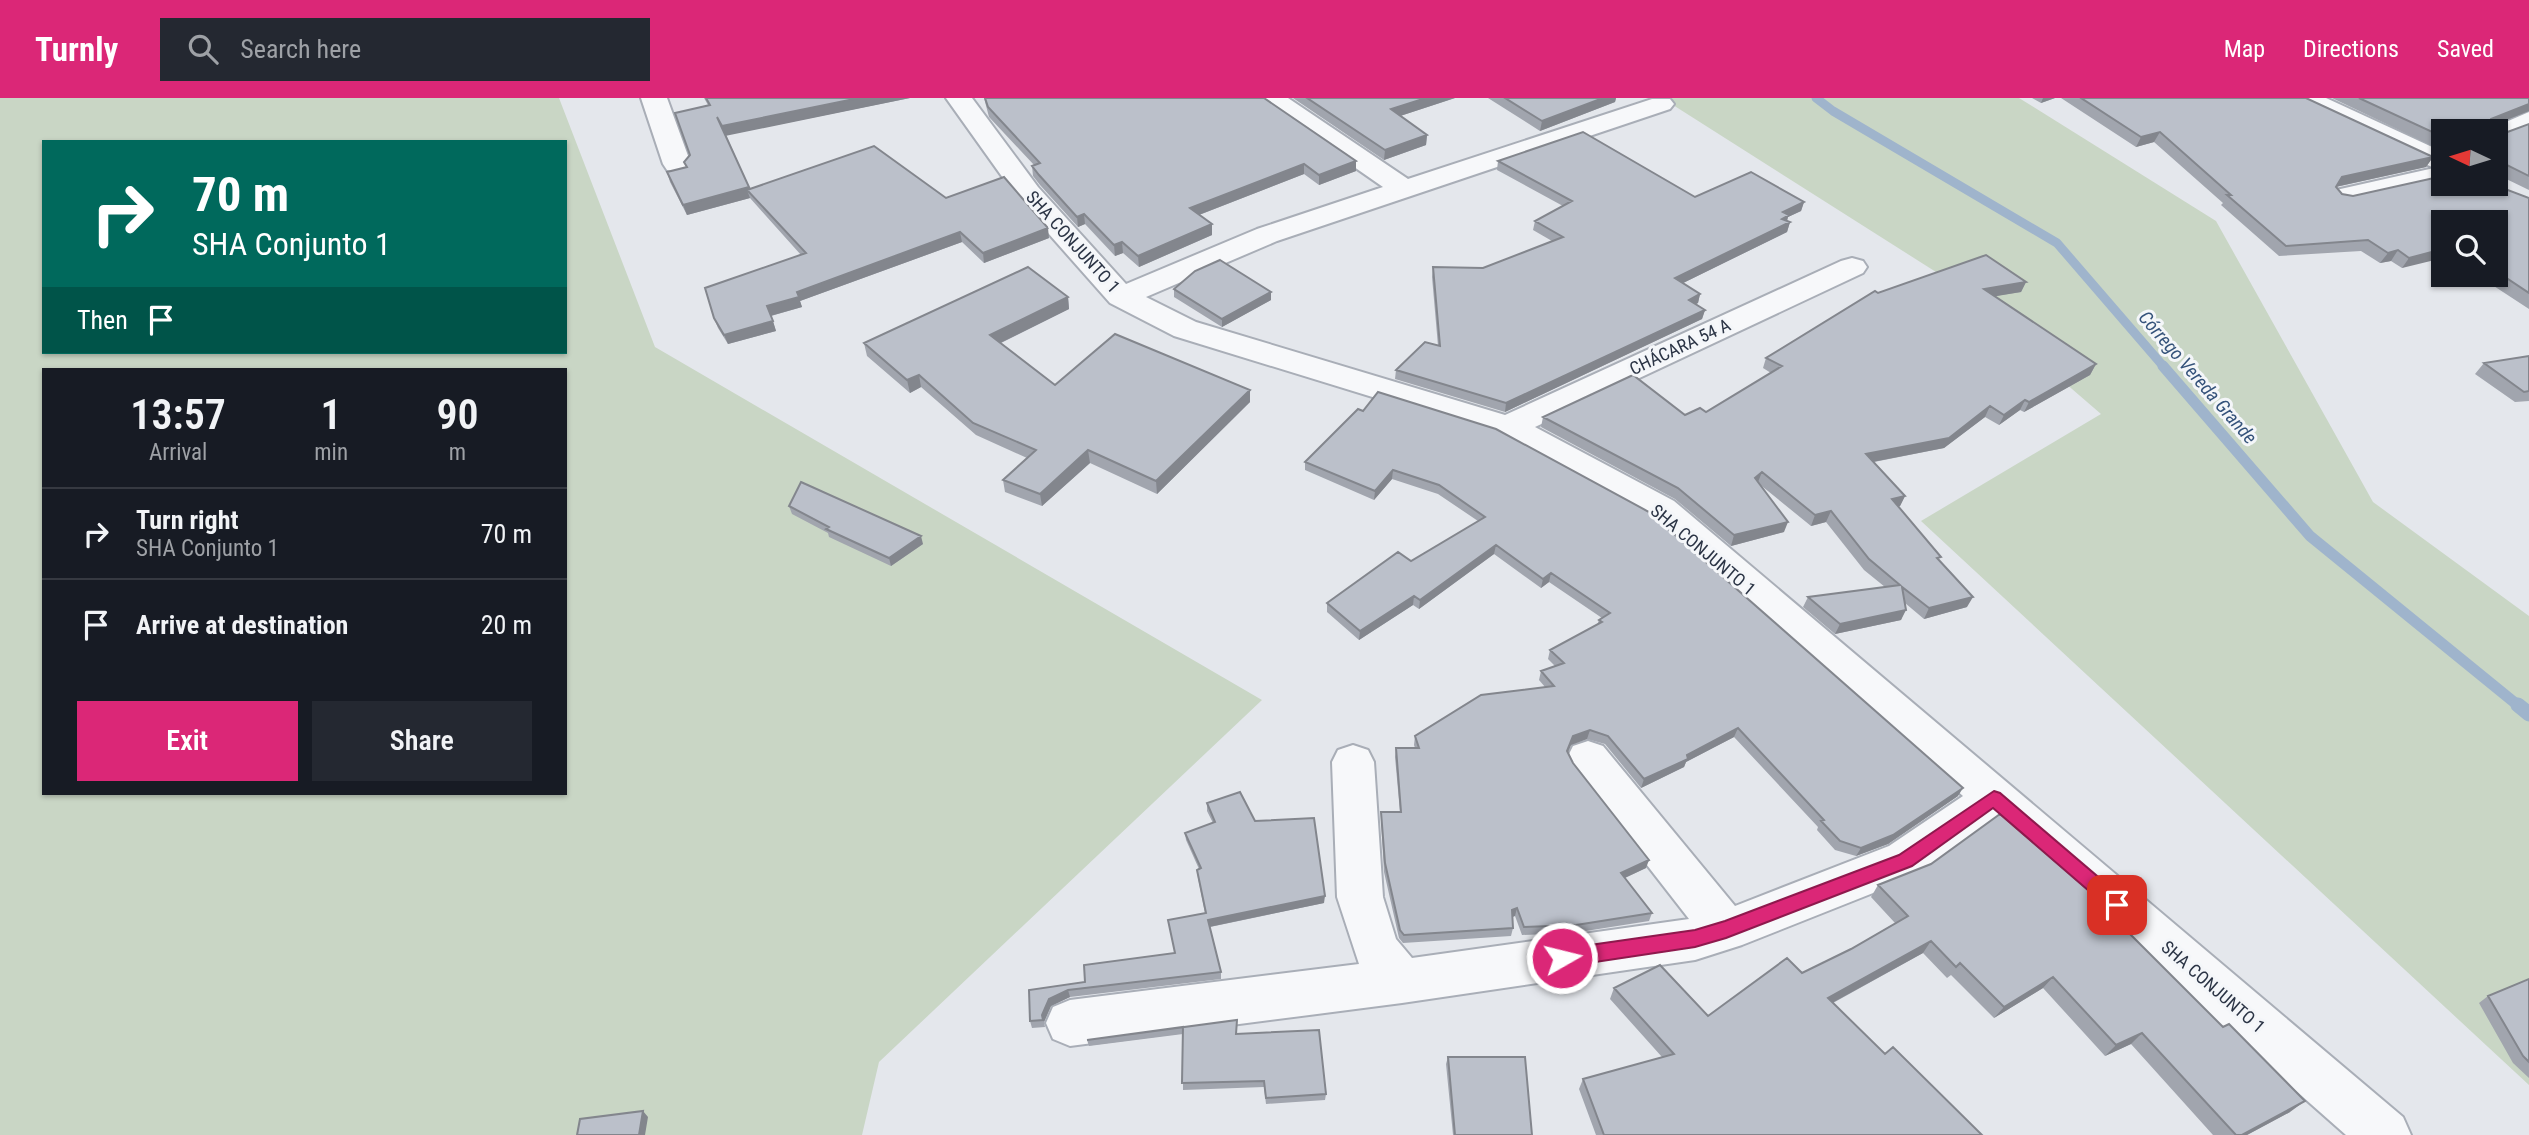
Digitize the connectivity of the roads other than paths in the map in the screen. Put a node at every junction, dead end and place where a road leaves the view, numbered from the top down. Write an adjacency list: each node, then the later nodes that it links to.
1 (654, 98): 9 (street)
2 (959, 98): 14 (street, SHA CONJUNTO 1)
3 (1271, 98): 11 (street)
4 (2305, 98): 8 (street)
5 (1661, 104): 11 (street)
6 (2529, 120): 7 (street)
7 (2508, 129)
8 (2431, 158)
9 (677, 164)
10 (2431, 166): 12 (street)
11 (1403, 188): 14 (street)
12 (2346, 196)
13 (1852, 267): 15 (street, CHÁCARA 54 A)
14 (1121, 297): 15 (street, SHA CONJUNTO 1)
15 (1508, 427): 18 (street, SHA CONJUNTO 1)
16 (1588, 758): 19 (street)
17 (1353, 762): 20 (street)
18 (1994, 798): 19 (street); 22 (street, SHA CONJUNTO 1)
19 (1726, 930): 20 (street)
20 (1402, 981): 21 (street)
21 (1070, 1023)
22 (2385, 1135)

